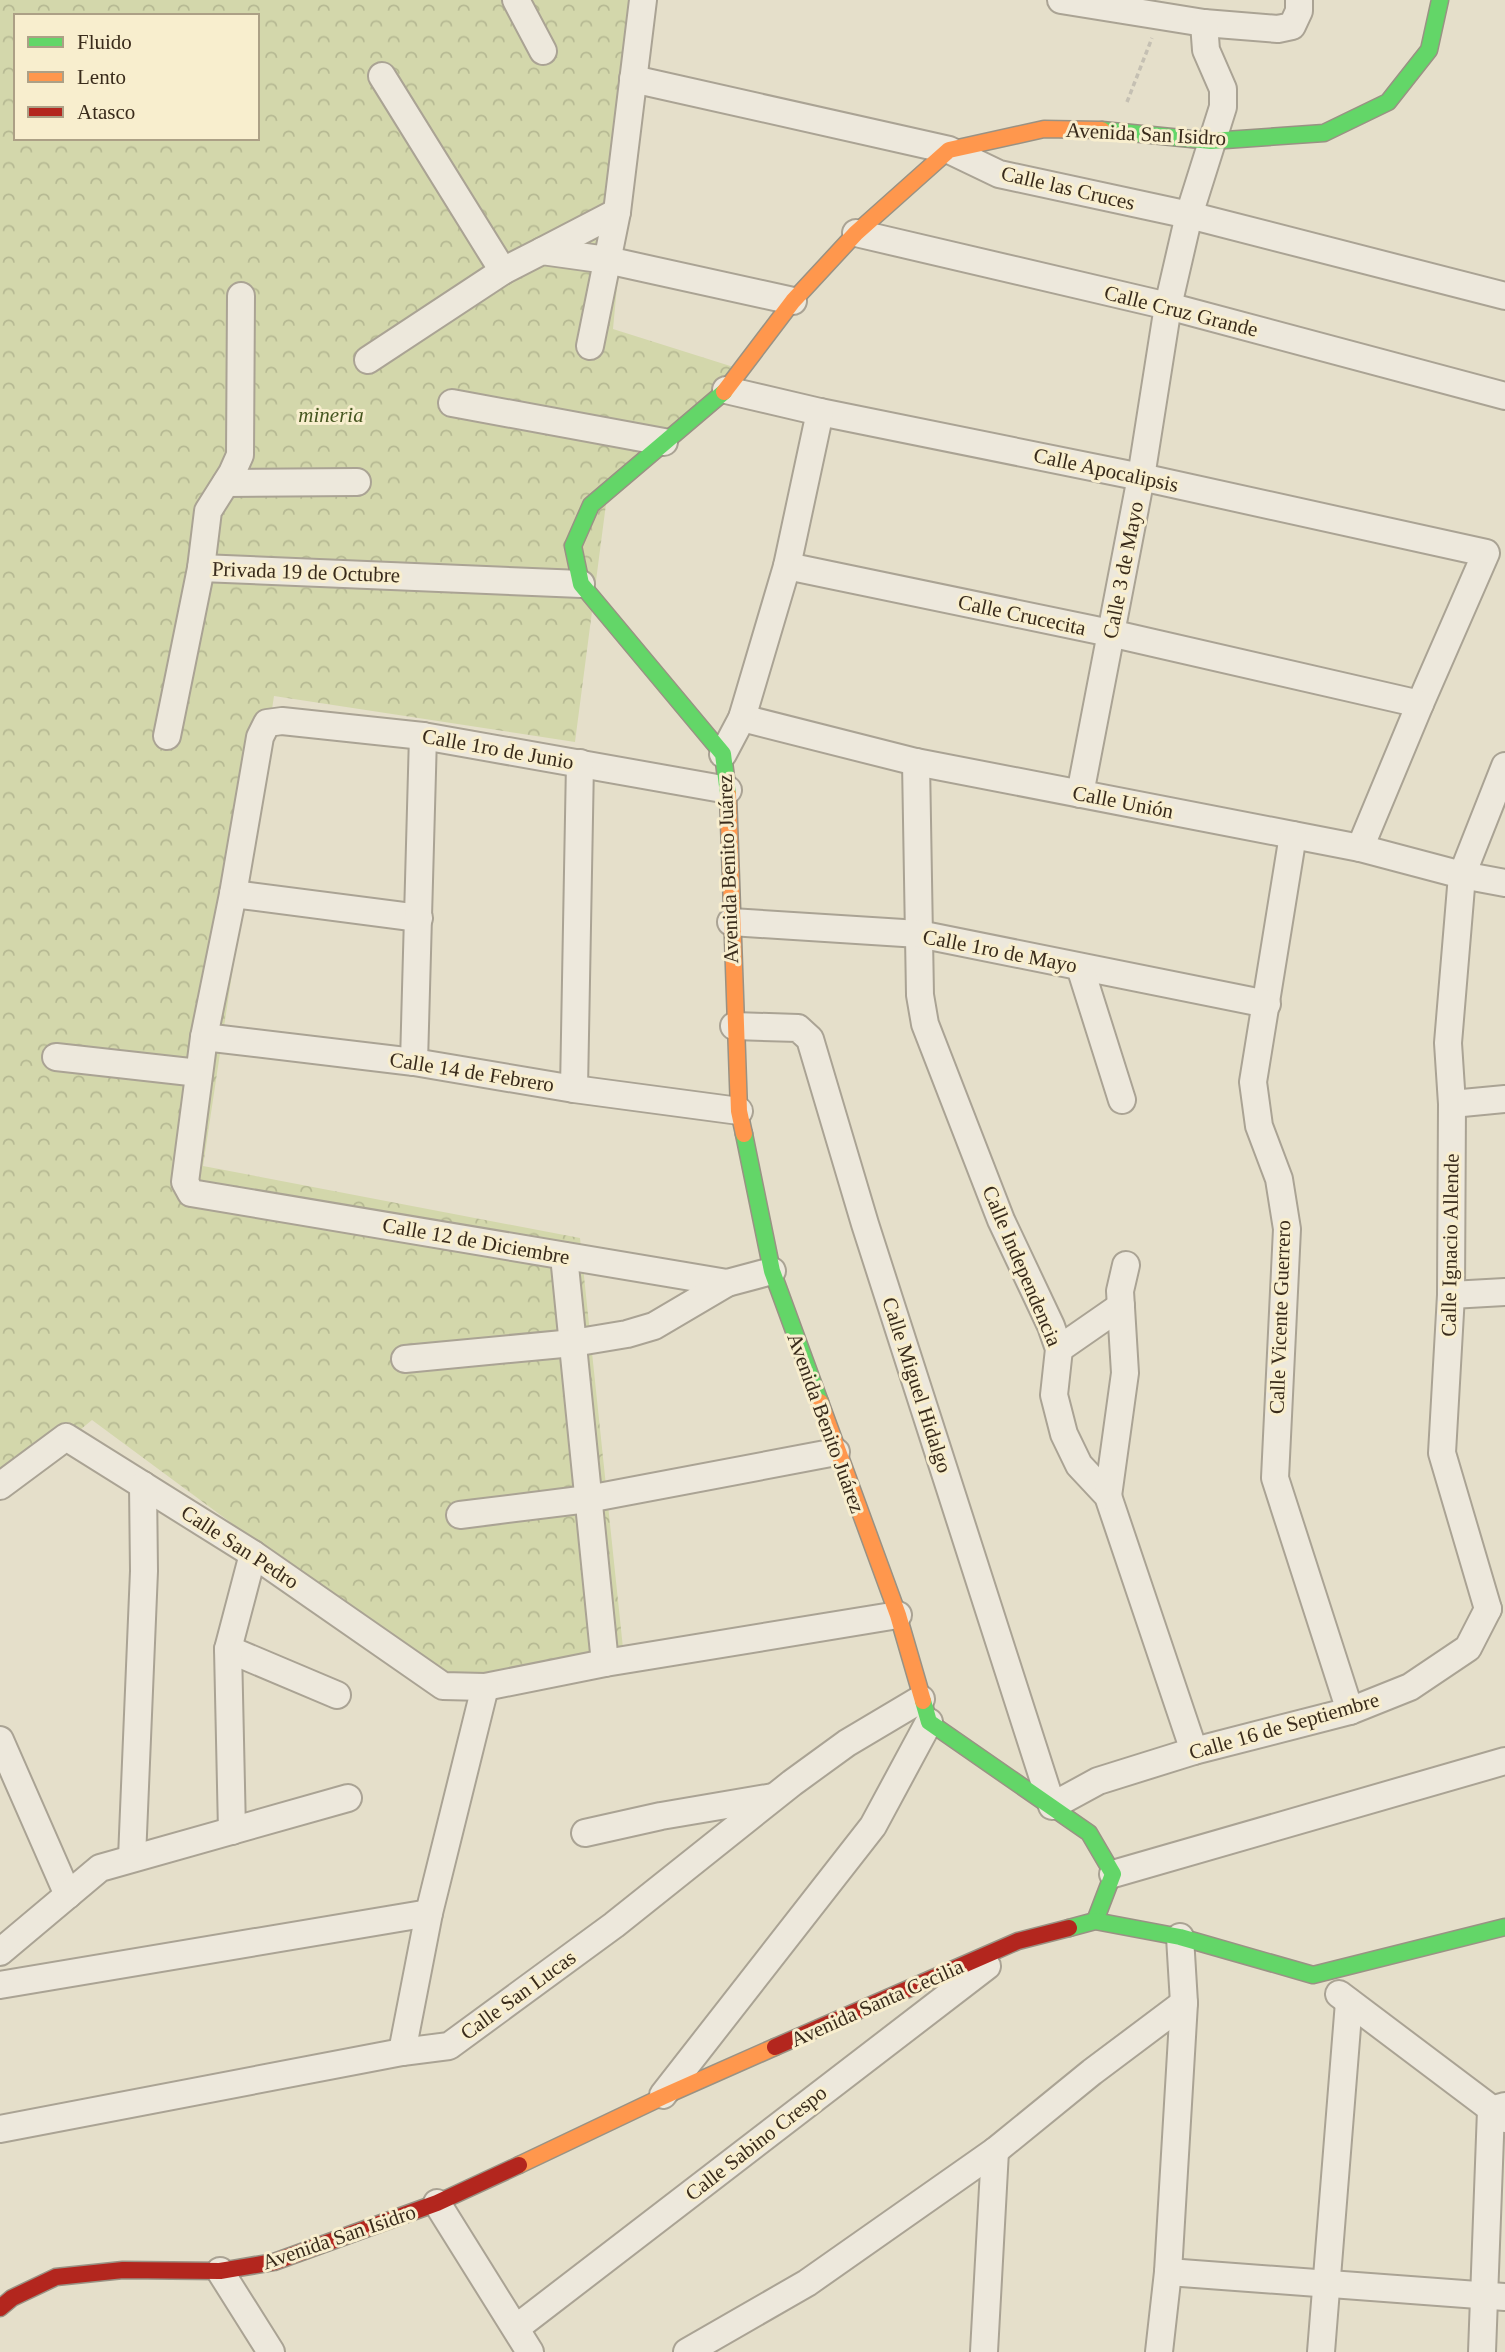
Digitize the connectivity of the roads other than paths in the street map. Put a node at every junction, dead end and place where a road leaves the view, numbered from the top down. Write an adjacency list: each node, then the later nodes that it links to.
1 (516, 0): 7 (street)
2 (643, 0): 9 (street)
3 (1061, 0): 6 (street)
4 (1299, 0): 6 (street)
5 (1440, 0): 10 (street, Avenida San Isidro)
6 (1204, 23): 10 (street, Calle 3 de Mayo)
7 (543, 51)
8 (382, 76): 17 (street)
9 (633, 79): 11 (street, Calle las Cruces); 12 (street)
10 (1211, 141): 11 (street, Avenida San Isidro); 13 (street, Calle 3 de Mayo)
11 (949, 150): 13 (street, Calle las Cruces); 14 (street, Avenida Benito Juárez)
12 (617, 212): 15 (street); 16 (street)
13 (1189, 215): 19 (street, Calle las Cruces); 21 (street, Calle 3 de Mayo)
14 (856, 233): 20 (street, Avenida Benito Juárez); 21 (street, Calle Cruz Grande)
15 (542, 251): 16 (street); 17 (street)
16 (607, 260): 20 (street); 22 (street)
17 (503, 271): 23 (street)
18 (241, 296): 31 (street)
19 (1505, 296)
20 (793, 301): 24 (street, Avenida Benito Juárez)
21 (1168, 306): 25 (street, Calle Cruz Grande); 29 (street, Calle 3 de Mayo)
22 (590, 346)
23 (368, 360)
24 (726, 390): 27 (street, Calle Apocalipsis); 28 (street, Avenida Benito Juárez)
25 (1505, 396)
26 (452, 403): 28 (street)
27 (820, 412): 29 (street, Calle Apocalipsis); 32 (street)
28 (664, 442): 34 (street, Avenida Benito Juárez)
29 (1141, 477): 35 (street, Calle 3 de Mayo); 36 (street, Calle Apocalipsis)
30 (357, 482): 31 (street)
31 (226, 483): 33 (street)
32 (787, 566): 35 (street, Calle Crucecita); 37 (street)
33 (201, 568): 34 (street, Privada 19 de Octubre); 38 (street, Privada 19 de Octubre)
34 (581, 584): 40 (street, Avenida Benito Juárez)
35 (1110, 633): 36 (street, Calle Crucecita); 45 (street, Calle 3 de Mayo)
36 (1420, 704): 47 (street)
37 (742, 718): 40 (street); 41 (street, Calle Unión)
38 (167, 736)
39 (423, 736): 42 (street, Calle 1ro de Junio); 50 (street, Calle 1ro de Junio); 51 (street)
40 (723, 754): 44 (street, Avenida Benito Juárez)
41 (916, 762): 45 (street, Calle Unión); 53 (street, Calle Independencia)
42 (580, 763): 44 (street, Calle 1ro de Junio); 61 (street)
43 (1505, 766): 48 (street, Calle Ignacio Allende)
44 (728, 790): 52 (street, Avenida Benito Juárez)
45 (1080, 794): 46 (street, Calle Unión)
46 (1293, 835): 47 (street, Calle Unión); 55 (street, Calle Vicente Guerrero)
47 (1360, 848): 48 (street, Calle Unión)
48 (1462, 875): 49 (street, Calle Unión); 64 (street, Calle Ignacio Allende)
49 (1505, 883)
50 (233, 894): 51 (street); 57 (street)
51 (419, 918): 59 (street)
52 (731, 922): 53 (street, Calle 1ro de Mayo); 56 (street, Avenida Benito Juárez)
53 (919, 934): 54 (street, Calle 1ro de Mayo); 74 (street, Calle Independencia)
54 (1080, 967): 55 (street, Calle 1ro de Mayo); 63 (street)
55 (1267, 1004): 90 (street, Calle Vicente Guerrero)
56 (734, 1026): 65 (street, Avenida Benito Juárez); 96 (street, Calle Miguel Hidalgo)
57 (204, 1037): 59 (street, Calle 14 de Febrero); 60 (street)
58 (56, 1057): 60 (street)
59 (414, 1062): 61 (street, Calle 14 de Febrero)
60 (198, 1073): 66 (street, Calle 12 de Diciembre)
61 (574, 1088): 65 (street, Calle 14 de Febrero)
62 (1505, 1099): 64 (street)
63 (1122, 1100)
64 (1452, 1104): 71 (street, Calle Ignacio Allende)
65 (739, 1111): 68 (street, Avenida Benito Juárez)
66 (564, 1256): 69 (street, Calle 12 de Diciembre); 73 (street)
67 (1126, 1265): 72 (street)
68 (772, 1271): 69 (street, Calle 12 de Diciembre); 76 (street, Avenida Benito Juárez)
69 (727, 1283): 73 (street)
70 (1505, 1292): 71 (street)
71 (1451, 1295): 83 (street, Calle Ignacio Allende)
72 (1121, 1306): 74 (street); 79 (street)
73 (573, 1343): 75 (street); 80 (street)
74 (1059, 1349): 79 (street, Calle Independencia)
75 (405, 1359)
76 (836, 1452): 80 (street); 84 (street, Avenida Benito Juárez)
77 (143, 1485): 78 (street, Calle San Pedro); 82 (street, Calle San Pedro); 99 (street)
78 (0, 1486)
79 (1108, 1496): 92 (street, Calle Independencia)
80 (588, 1499): 81 (street); 86 (street)
81 (460, 1515)
82 (253, 1554): 85 (street); 87 (street, Calle San Pedro)
83 (1497, 1607): 90 (street, Calle 16 de Septiembre)
84 (898, 1615): 86 (street, Calle San Pedro); 89 (street, Avenida Benito Juárez)
85 (228, 1650): 88 (street); 97 (street)
86 (605, 1663): 87 (street, Calle San Pedro)
87 (485, 1687): 102 (street)
88 (337, 1695)
89 (925, 1711): 94 (street, Calle San Lucas); 96 (street); 113 (street)
90 (1350, 1711): 92 (street, Calle 16 de Septiembre)
91 (0, 1740): 101 (street)
92 (1194, 1751): 96 (street, Calle 16 de Septiembre)
93 (1505, 1761): 100 (street)
94 (774, 1797): 98 (street); 112 (street, Calle San Lucas)
95 (348, 1798): 97 (street)
96 (1052, 1806): 100 (street)
97 (232, 1832): 99 (street)
98 (585, 1833)
99 (132, 1858): 101 (street)
100 (1113, 1874): 103 (street)
101 (68, 1895): 107 (street)
102 (429, 1913): 109 (street); 112 (street)
103 (1095, 1921): 105 (street); 106 (street, Avenida Santa Cecilia)
104 (1505, 1927): 108 (street)
105 (1180, 1937): 108 (street); 111 (street)
106 (1018, 1941): 113 (street, Avenida Santa Cecilia); 123 (street, Calle Sabino Crespo)
107 (0, 1952)
108 (1313, 1975): 110 (street)
109 (0, 1984)
110 (1349, 2002): 114 (street); 120 (street)
111 (1184, 2003): 116 (street); 119 (street)
112 (402, 2052): 115 (street, Calle San Lucas)
113 (662, 2097): 117 (street, Avenida San Isidro)
114 (1500, 2112): 121 (street)
115 (0, 2129)
116 (995, 2151): 126 (street); 127 (street)
117 (437, 2203): 118 (street, Avenida San Isidro); 123 (street)
118 (220, 2271): 122 (street, Avenida San Isidro); 124 (street)
119 (1168, 2272): 120 (street); 128 (street)
120 (1328, 2284): 121 (street); 129 (street)
121 (1495, 2297): 130 (street)
122 (0, 2308)
123 (516, 2328): 125 (street)
124 (271, 2352)
125 (530, 2352)
126 (687, 2352)
127 (984, 2352)
128 (1159, 2352)
129 (1321, 2352)
130 (1482, 2352)

